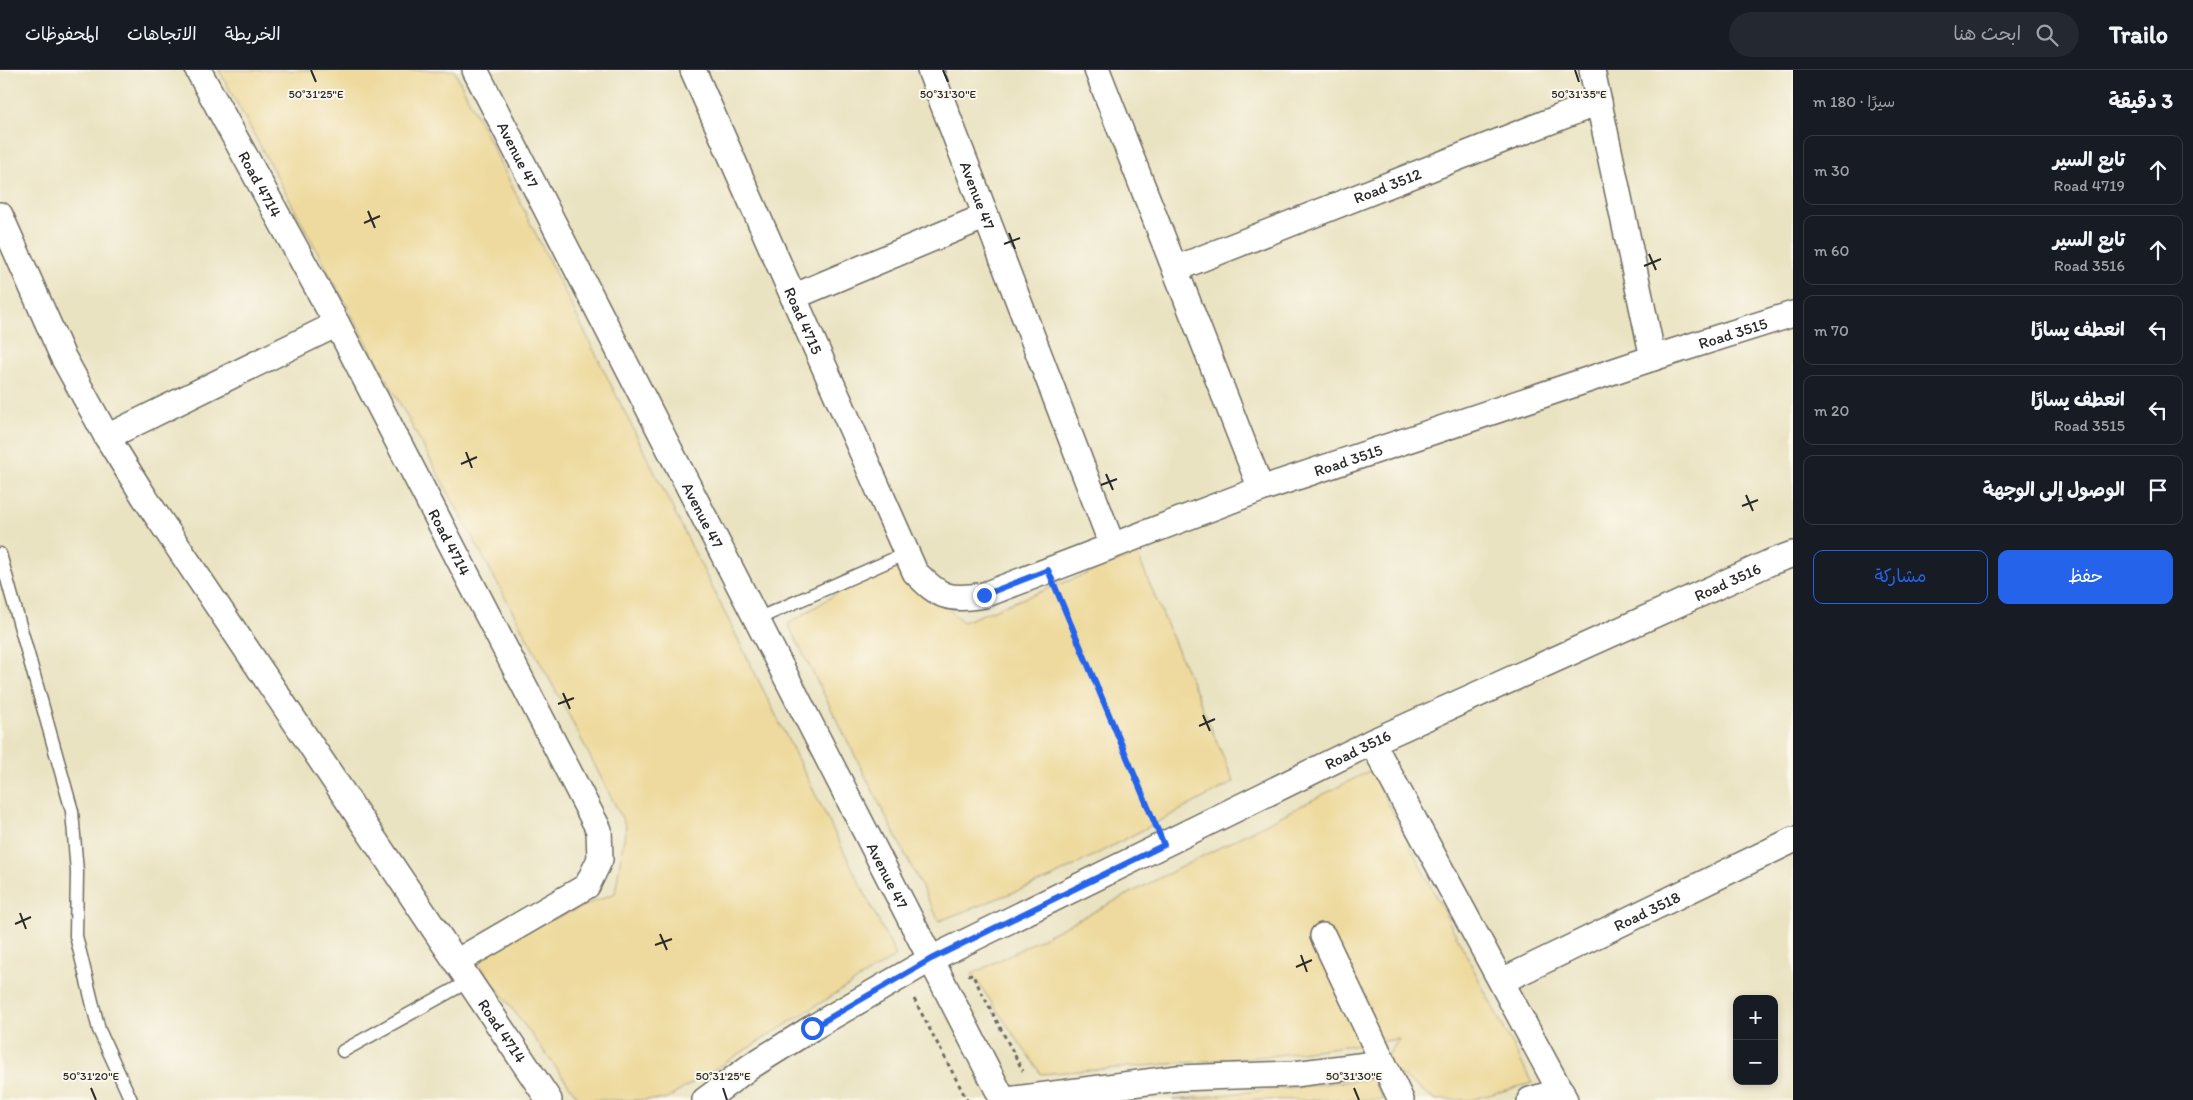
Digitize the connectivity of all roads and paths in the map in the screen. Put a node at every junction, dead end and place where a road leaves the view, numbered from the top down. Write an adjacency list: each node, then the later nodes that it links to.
1 (198, 70): 13 (street, Road 4714)
2 (476, 70): 22 (street, Avenue 47)
3 (693, 70): 11 (street, Road 4715)
4 (930, 70): 9 (street, Avenue 47)
5 (1097, 70): 10 (street)
6 (1592, 70): 7 (street)
7 (1599, 102): 10 (street, Road 3512); 14 (street)
8 (0, 215): 15 (street, Road 4714)
9 (986, 216): 11 (street); 17 (street, Avenue 47)
10 (1175, 269): 16 (street)
11 (793, 297): 20 (street, Road 4715)
12 (1793, 314): 14 (street, Road 3515)
13 (336, 324): 15 (street); 28 (street, Road 4714)
14 (1653, 358): 16 (street, Road 3515)
15 (107, 436): 28 (street, Road 4714)
16 (1262, 489): 17 (street, Road 3515)
17 (1112, 545): 21 (street, Road 3515)
18 (0, 554): 33 (lane)
19 (1793, 554): 23 (street, Road 3516)
20 (911, 563): 21 (street, Road 3515); 22 (lane)
21 (1048, 570): 25 (path)
22 (757, 619): 27 (street, Avenue 47)
23 (1372, 742): 25 (street, Road 3516); 29 (street)
24 (1793, 840): 29 (street, Road 3518)
25 (1164, 845): 27 (street, Road 3516)
26 (1323, 936): 31 (street)
27 (931, 959): 35 (street, Road 3516); 36 (street, Avenue 47)
28 (463, 972): 30 (lane); 34 (street, Road 4714)
29 (1502, 981): 32 (street)
30 (343, 1051)
31 (1383, 1063): 36 (street); 37 (street)
32 (1563, 1095): 38 (street)
33 (132, 1100)
34 (549, 1100)
35 (705, 1100)
36 (1005, 1100)
37 (1401, 1100)
38 (1530, 1100)

